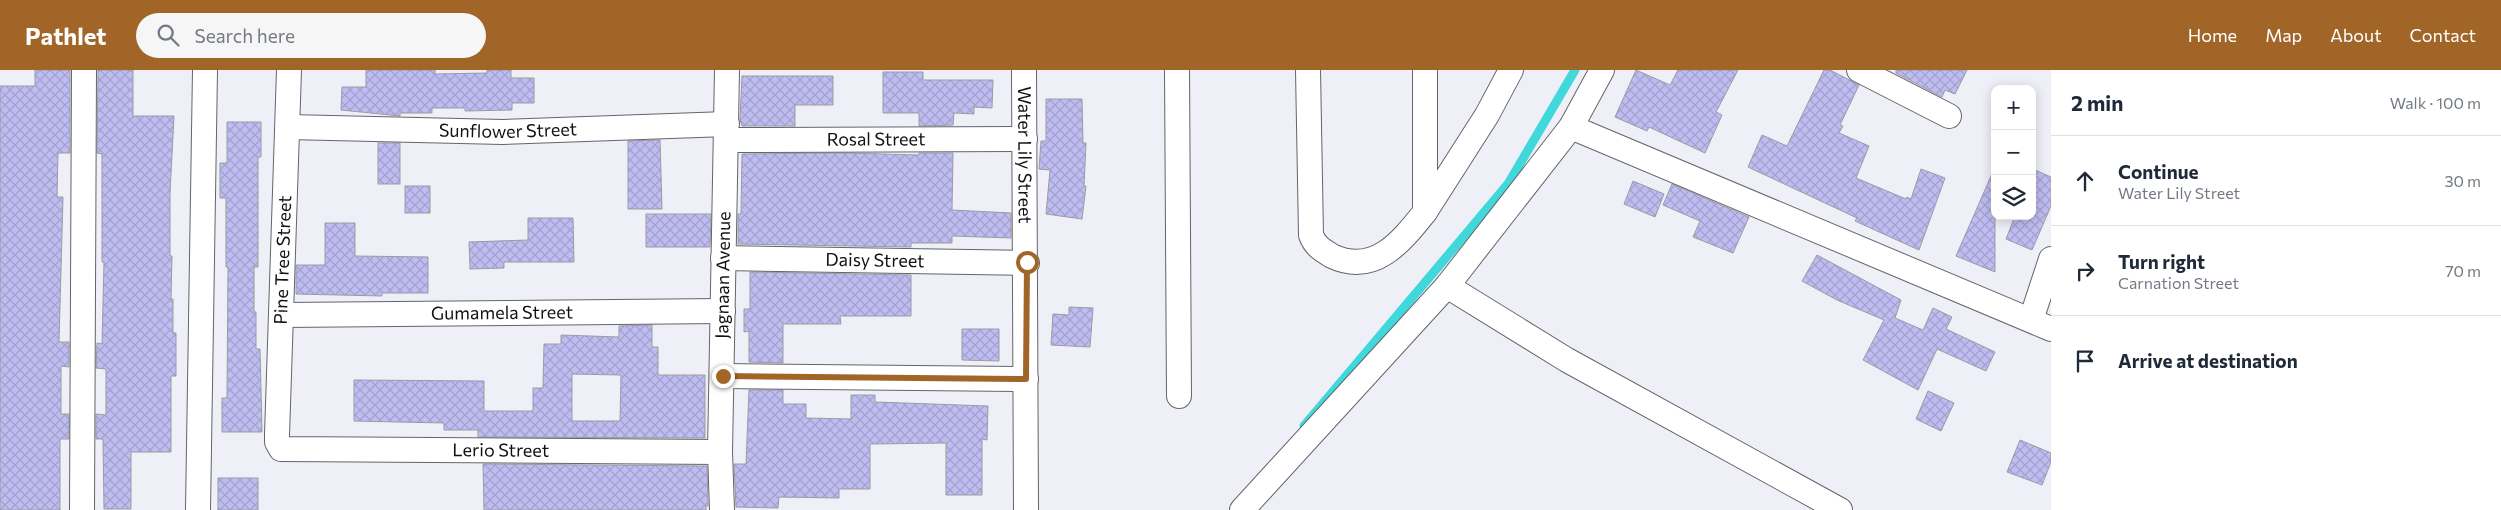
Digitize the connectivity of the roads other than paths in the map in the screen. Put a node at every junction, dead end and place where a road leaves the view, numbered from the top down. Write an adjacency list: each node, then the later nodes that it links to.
1 (84, 70): 30 (street)
2 (205, 70): 31 (street)
3 (289, 70): 13 (street, Pine Tree Street)
4 (727, 70): 15 (street, Jagnaan Avenue)
5 (1024, 70): 16 (street, Water Lily Street)
6 (1178, 70): 27 (street)
7 (1308, 70): 17 (street)
8 (1426, 70): 17 (street)
9 (1511, 70): 17 (street)
10 (1602, 70): 14 (street)
11 (1859, 70): 12 (street)
12 (1949, 116)
13 (288, 127): 15 (street, Sunflower Street); 23 (street, Pine Tree Street)
14 (1571, 127): 21 (street); 24 (street)
15 (727, 132): 16 (street, Rosal Street); 18 (street, Jagnaan Avenue)
16 (1025, 139): 20 (street, Water Lily Street)
17 (1425, 212)
18 (723, 258): 20 (street, Daisy Street); 22 (street, Jagnaan Avenue)
19 (2051, 259): 24 (street)
20 (1027, 262): 26 (street, Water Lily Street)
21 (1447, 286): 34 (street); 35 (street)
22 (723, 311): 23 (street, Gumamela Street); 25 (street, Jagnaan Avenue)
23 (282, 315): 28 (street, Pine Tree Street)
24 (2041, 325)
25 (723, 376): 26 (street); 29 (street, Jagnaan Avenue)
26 (1026, 379): 33 (street, Water Lily Street)
27 (1179, 396)
28 (281, 449): 29 (street, Lerio Street)
29 (720, 452): 32 (street, Jagnaan Avenue)
30 (82, 510)
31 (198, 510)
32 (722, 510)
33 (1026, 510)
34 (1242, 510)
35 (1840, 510)

